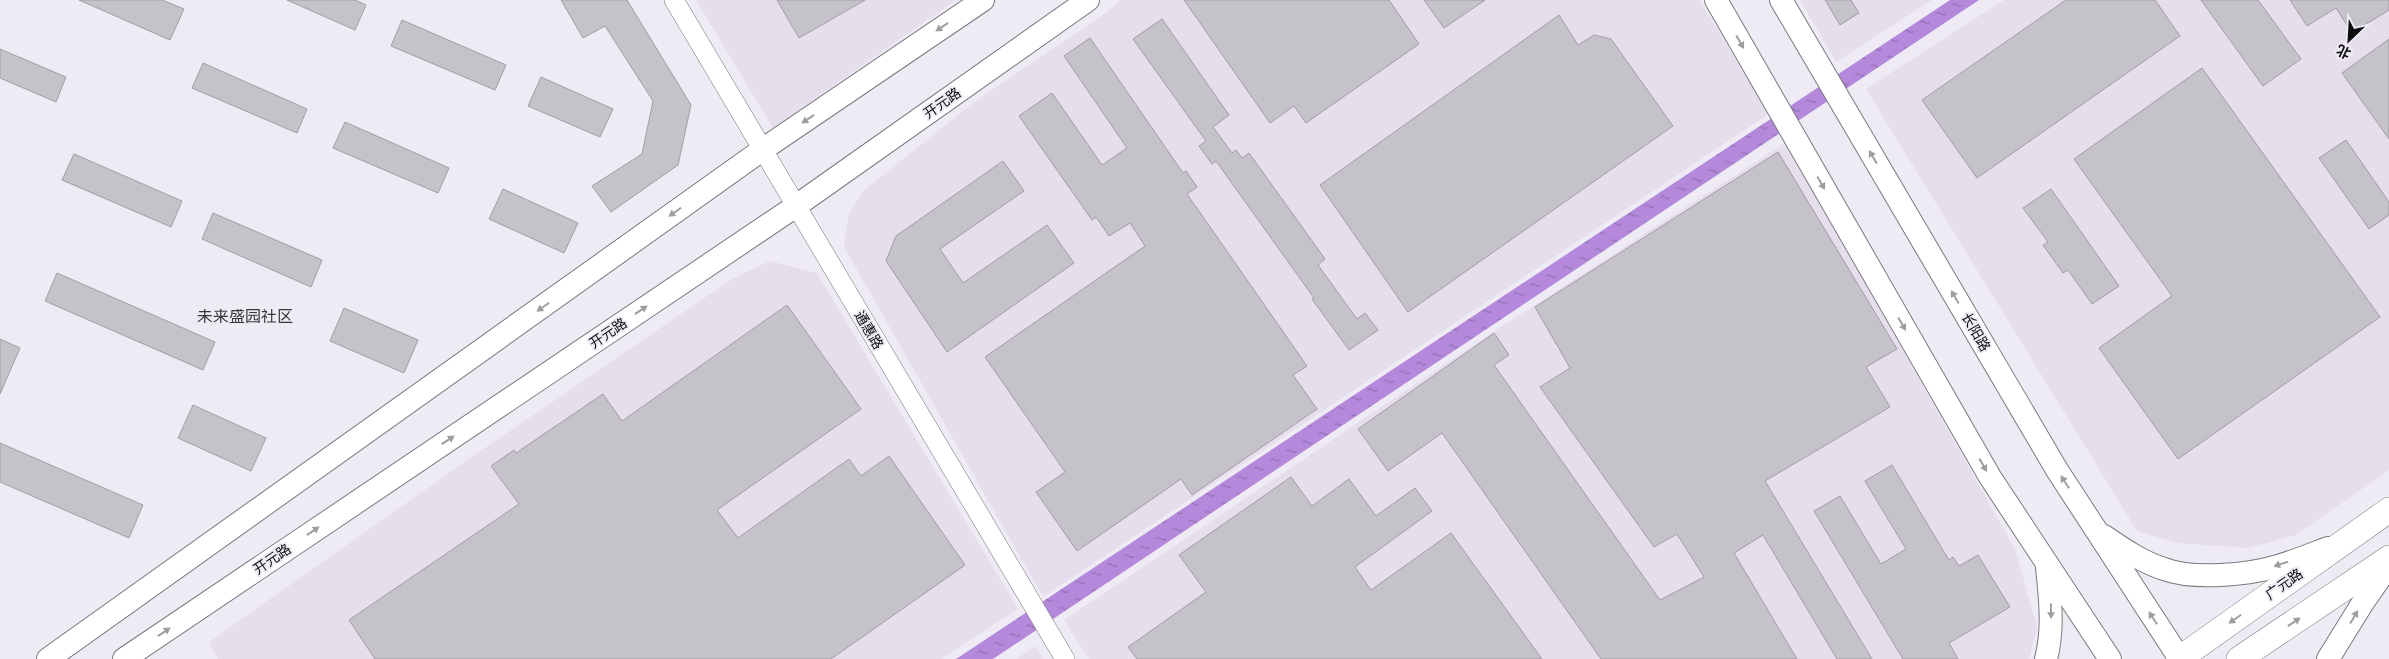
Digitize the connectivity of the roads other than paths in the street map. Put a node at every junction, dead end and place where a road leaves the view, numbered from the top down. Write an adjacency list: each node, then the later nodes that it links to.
1 (674, 0): 6 (street, 通惠路)
2 (983, 0): 6 (main road, one-way to 6)
3 (1088, 0): 7 (main road, 开元路)
4 (1716, 0): 12 (main road, one-way to 12)
5 (1781, 0): 9 (main road, 长阳路, one-way to 5)
6 (762, 150): 7 (street, 通惠路); 14 (main road, one-way to 14)
7 (796, 206): 15 (main road, 开元路, one-way to 7); 16 (street, 通惠路)
8 (2389, 510): 10 (main road, 广元路)
9 (2097, 532): 10 (main road, one-way to 9); 19 (main road, 长阳路, one-way to 9)
10 (2344, 542): 19 (main road, 广元路, one-way to 19)
11 (2389, 558): 20 (main road, one-way to 11)
12 (2047, 564): 17 (main road, one-way to 17); 18 (main road)
13 (2389, 565): 21 (main road, one-way to 13)
14 (48, 659)
15 (124, 659)
16 (1065, 659)
17 (2046, 659)
18 (2110, 659)
19 (2179, 659)
20 (2239, 659)
21 (2328, 659)

